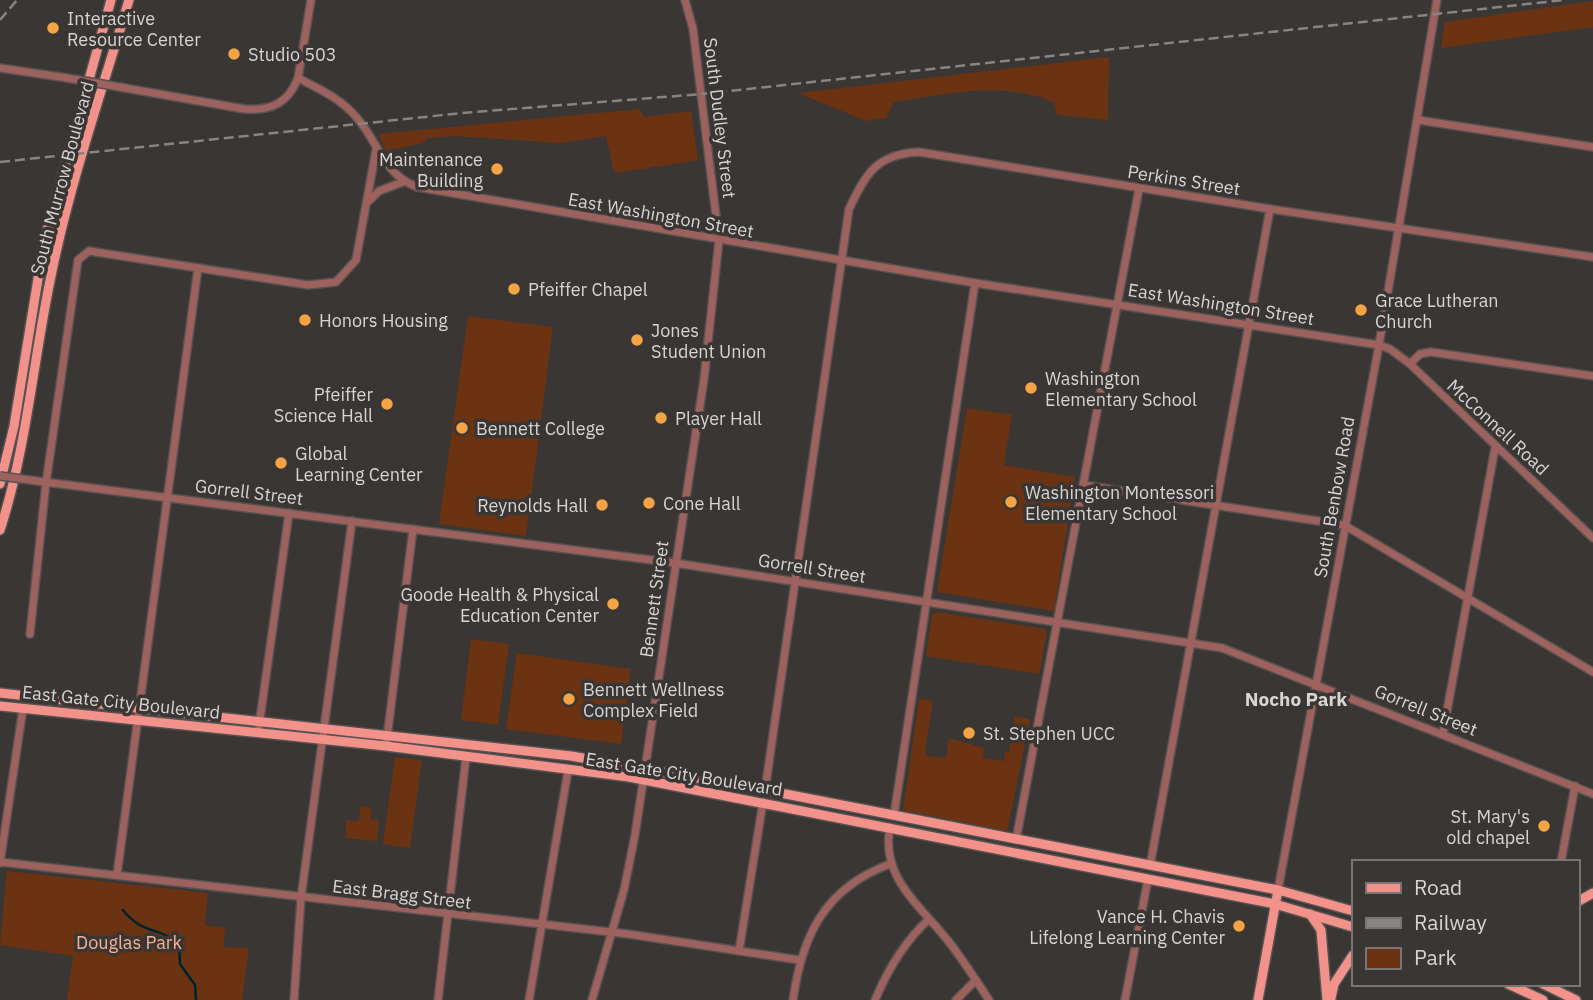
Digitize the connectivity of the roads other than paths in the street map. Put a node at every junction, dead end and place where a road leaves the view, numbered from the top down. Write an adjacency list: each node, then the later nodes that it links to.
1 (111, 0): 29 (main road, South Murrow Boulevard)
2 (129, 0): 37 (main road, South Murrow Boulevard)
3 (311, 0): 7 (street)
4 (685, 0): 16 (street, South Dudley Street)
5 (1437, 0): 8 (street, South Benbow Road)
6 (0, 68): 7 (street, bridge)
7 (298, 79): 10 (street)
8 (1418, 120): 9 (street); 15 (street, South Benbow Road)
9 (1593, 147)
10 (376, 150): 11 (street); 13 (street)
11 (403, 182): 13 (street); 16 (street, East Washington Street)
12 (1139, 189): 14 (street, Perkins Street); 18 (street, Perkins Street); 21 (street)
13 (369, 200): 19 (street)
14 (1270, 209): 15 (street, Perkins Street); 22 (street)
15 (1399, 229): 17 (street, Perkins Street); 23 (street, South Benbow Road)
16 (719, 240): 18 (street, East Washington Street); 39 (street, Bennett Street)
17 (1593, 257)
18 (842, 261): 20 (street, East Washington Street); 40 (street, Perkins Street)
19 (198, 268): 28 (street); 31 (street)
20 (975, 283): 21 (street, East Washington Street); 42 (street)
21 (1118, 304): 22 (street, East Washington Street); 30 (street)
22 (1248, 324): 23 (street, East Washington Street); 32 (street)
23 (1378, 345): 24 (street, McConnell Road); 35 (street, South Benbow Road)
24 (1410, 364): 25 (street); 26 (street, McConnell Road)
25 (1593, 376)
26 (1496, 448): 38 (street, McConnell Road); 41 (street)
27 (0, 476): 28 (street, Gorrell Street, bridge)
28 (46, 483): 31 (street, Gorrell Street); 44 (street)
29 (0, 484)
30 (1083, 485): 32 (street); 43 (street)
31 (169, 498): 33 (street, Gorrell Street); 51 (street)
32 (1214, 505): 35 (street); 45 (street)
33 (289, 513): 34 (street, Gorrell Street); 53 (street)
34 (352, 521): 36 (street, Gorrell Street); 54 (street)
35 (1345, 526): 41 (street); 47 (street, South Benbow Road)
36 (413, 529): 39 (street, Gorrell Street); 57 (street)
37 (0, 530)
38 (1593, 538)
39 (675, 564): 40 (street, Gorrell Street); 61 (street, Bennett Street)
40 (794, 582): 42 (street, Gorrell Street); 65 (street, Perkins Street)
41 (1467, 596): 46 (street); 56 (street)
42 (925, 601): 43 (street, Gorrell Street); 68 (street)
43 (1057, 621): 45 (street, Gorrell Street); 70 (street)
44 (30, 634)
45 (1189, 642): 47 (street, Gorrell Street); 74 (street)
46 (1593, 671)
47 (1316, 683): 56 (street, Gorrell Street); 77 (street, South Benbow Road)
48 (0, 693): 51 (main road, East Gate City Boulevard)
49 (0, 705): 50 (main road, East Gate City Boulevard)
50 (23, 708): 52 (main road, East Gate City Boulevard); 72 (street)
51 (141, 708): 52 (street); 53 (main road, East Gate City Boulevard)
52 (139, 720): 55 (main road, East Gate City Boulevard); 75 (street)
53 (259, 721): 54 (main road, East Gate City Boulevard); 55 (street)
54 (323, 728): 57 (main road, East Gate City Boulevard); 58 (street)
55 (258, 733): 58 (main road, East Gate City Boulevard)
56 (1443, 733): 64 (street, Gorrell Street)
57 (387, 735): 59 (street); 61 (main road, East Gate City Boulevard)
58 (322, 739): 59 (main road, East Gate City Boulevard); 78 (street)
59 (386, 746): 60 (main road, East Gate City Boulevard)
60 (467, 757): 62 (main road, East Gate City Boulevard); 82 (street)
61 (645, 768): 63 (street, Bennett Street); 65 (main road, East Gate City Boulevard)
62 (568, 771): 63 (main road, East Gate City Boulevard); 84 (street)
63 (643, 780): 67 (main road, East Gate City Boulevard); 86 (street, Bennett Street)
64 (1574, 786): 66 (street, Gorrell Street); 71 (street)
65 (765, 790): 68 (main road, East Gate City Boulevard)
66 (1593, 794)
67 (763, 802): 69 (main road, East Gate City Boulevard); 87 (street)
68 (894, 815): 70 (main road, East Gate City Boulevard)
69 (890, 827): 73 (street); 76 (main road, East Gate City Boulevard)
70 (1016, 840): 74 (main road, East Gate City Boulevard)
71 (1561, 860)
72 (0, 863): 75 (street, East Bragg Street)
73 (890, 864): 83 (street); 89 (street)
74 (1150, 866): 77 (main road, East Gate City Boulevard)
75 (117, 875): 78 (street, East Bragg Street)
76 (1148, 879): 79 (main road, East Gate City Boulevard); 102 (street)
77 (1278, 890): 79 (main road, South Benbow Road); 80 (main road, East Gate City Boulevard)
78 (300, 898): 82 (street, East Bragg Street); 94 (street)
79 (1275, 905): 81 (main road, East Gate City Boulevard); 103 (main road, South Benbow Road)
80 (1352, 911)
81 (1310, 914): 85 (main road, East Gate City Boulevard); 104 (main road)
82 (449, 916): 84 (street, East Bragg Street); 95 (street)
83 (929, 919): 90 (street); 99 (street)
84 (542, 926): 86 (street, East Bragg Street); 96 (street)
85 (1352, 927)
86 (611, 934): 87 (street, East Bragg Street); 97 (street, Bennett Street)
87 (739, 951): 89 (street, East Bragg Street)
88 (1352, 957): 104 (main road)
89 (799, 960): 98 (street)
90 (976, 980): 100 (street); 101 (street)
91 (1512, 986): 93 (main road)
92 (1547, 986): 105 (main road)
93 (1540, 999)
94 (294, 1000)
95 (438, 1000)
96 (529, 1000)
97 (592, 1000)
98 (793, 1000)
99 (875, 1000)
100 (956, 1000)
101 (989, 1000)
102 (1125, 1000)
103 (1258, 1000)
104 (1329, 1000)
105 (1576, 1000)

